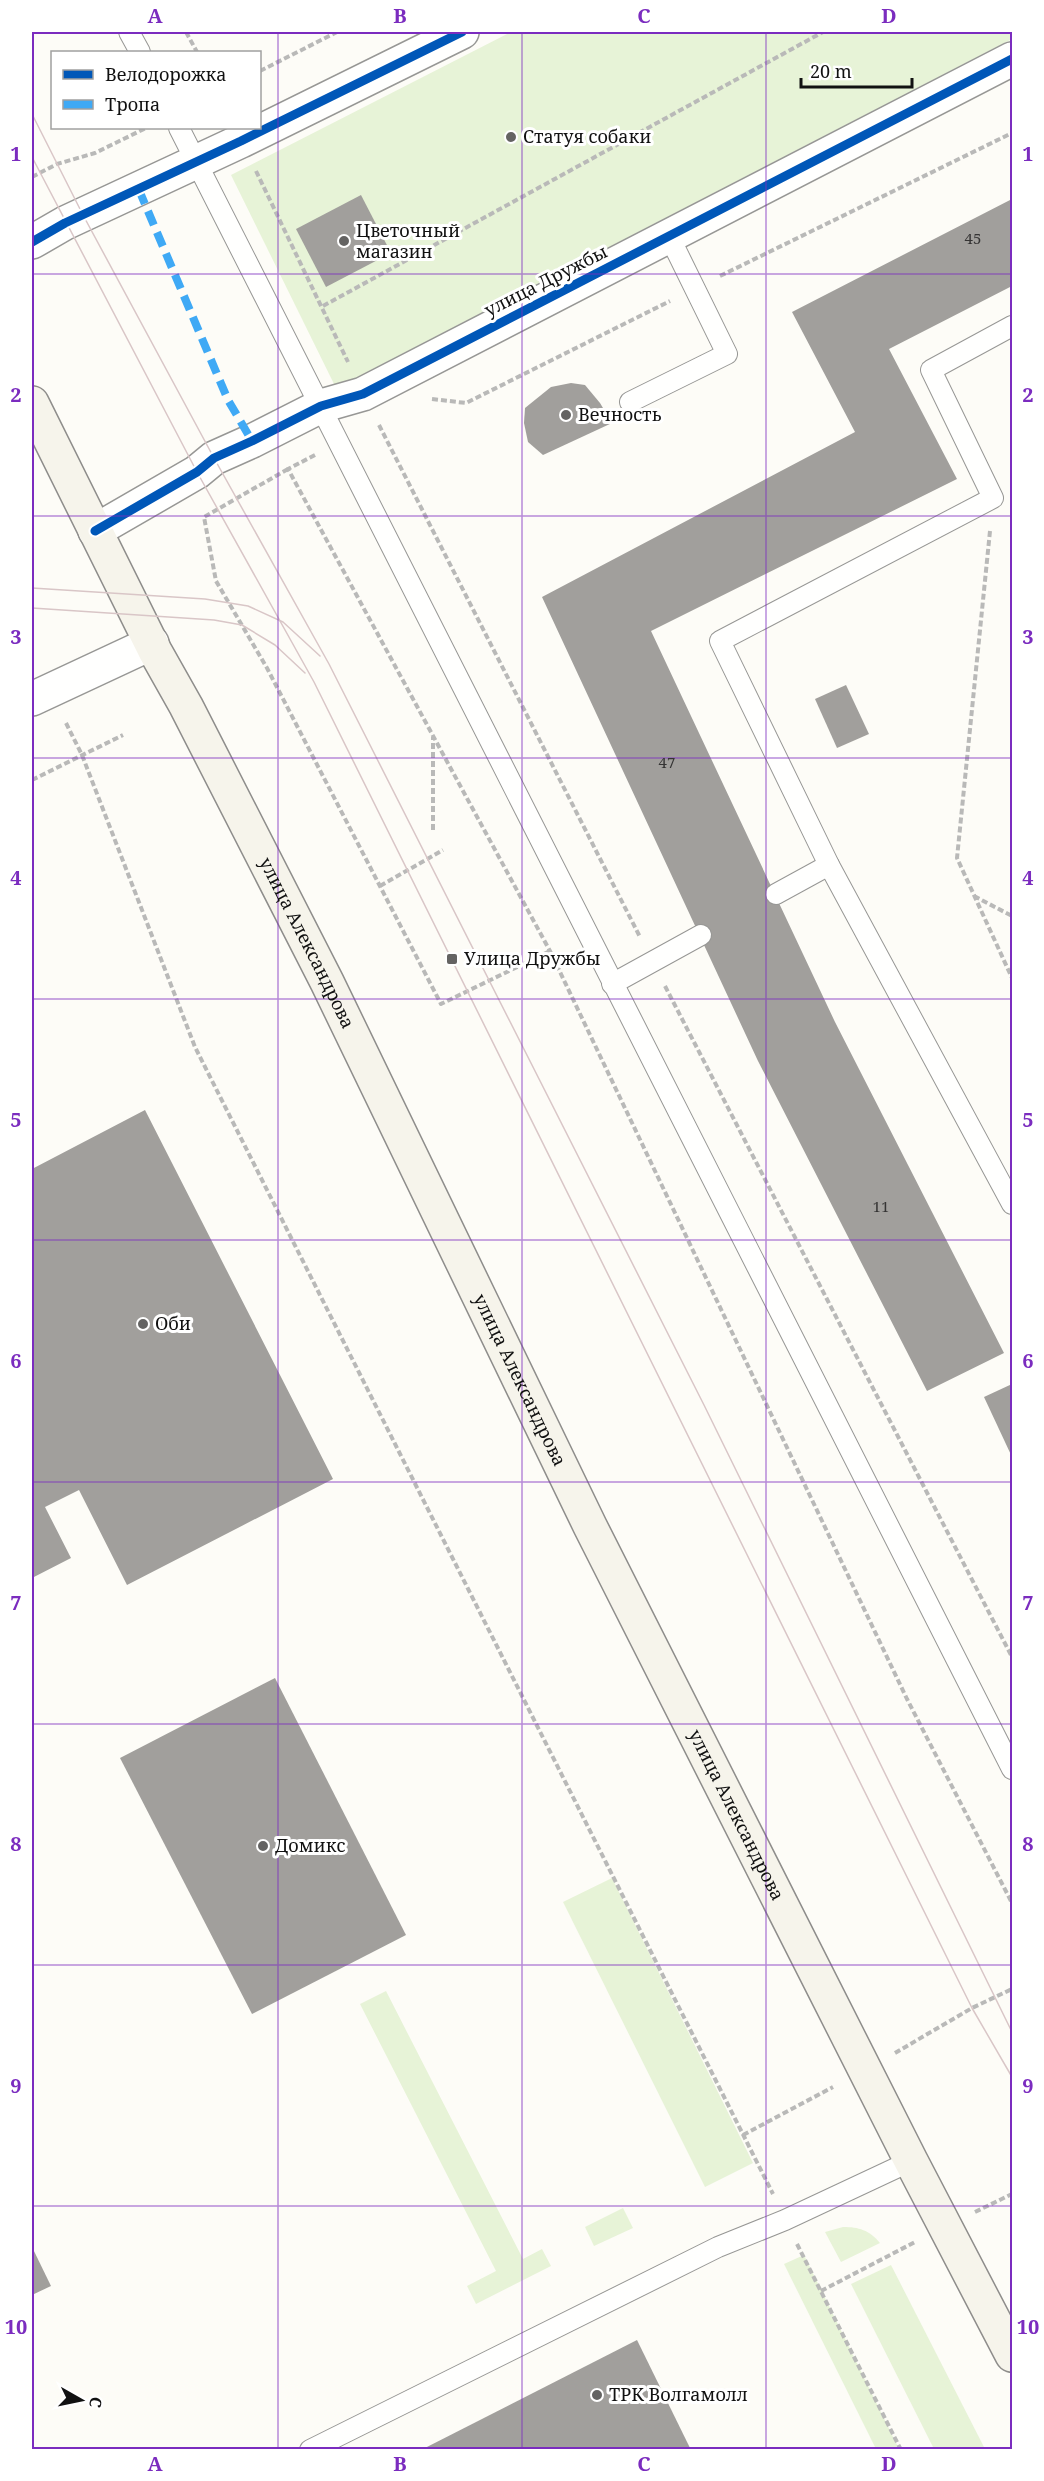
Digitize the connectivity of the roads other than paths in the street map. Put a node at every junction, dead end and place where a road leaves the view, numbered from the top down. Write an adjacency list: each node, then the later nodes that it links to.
1 (129, 32): 3 (lane)
2 (462, 32): 6 (street)
3 (139, 51)
4 (1012, 59): 7 (street, улица Дружбы)
5 (180, 129): 6 (lane)
6 (198, 162): 8 (street); 12 (lane)
7 (669, 236): 10 (lane); 12 (street, улица Дружбы)
8 (32, 242)
9 (1012, 326): 16 (lane)
10 (630, 402)
11 (32, 403): 13 (main road, улица Александрова)
12 (321, 406): 13 (street, улица Дружбы); 19 (lane)
13 (95, 531): 14 (main road, улица Александрова)
14 (152, 643): 15 (street); 22 (main road, улица Александрова)
15 (32, 699)
16 (829, 865): 17 (lane); 20 (lane)
17 (776, 894)
18 (701, 935): 19 (lane)
19 (612, 984): 21 (lane)
20 (1012, 1204)
21 (1012, 1769)
22 (911, 2162): 23 (main road, улица Александрова); 24 (lane)
23 (1012, 2355)
24 (310, 2450)

